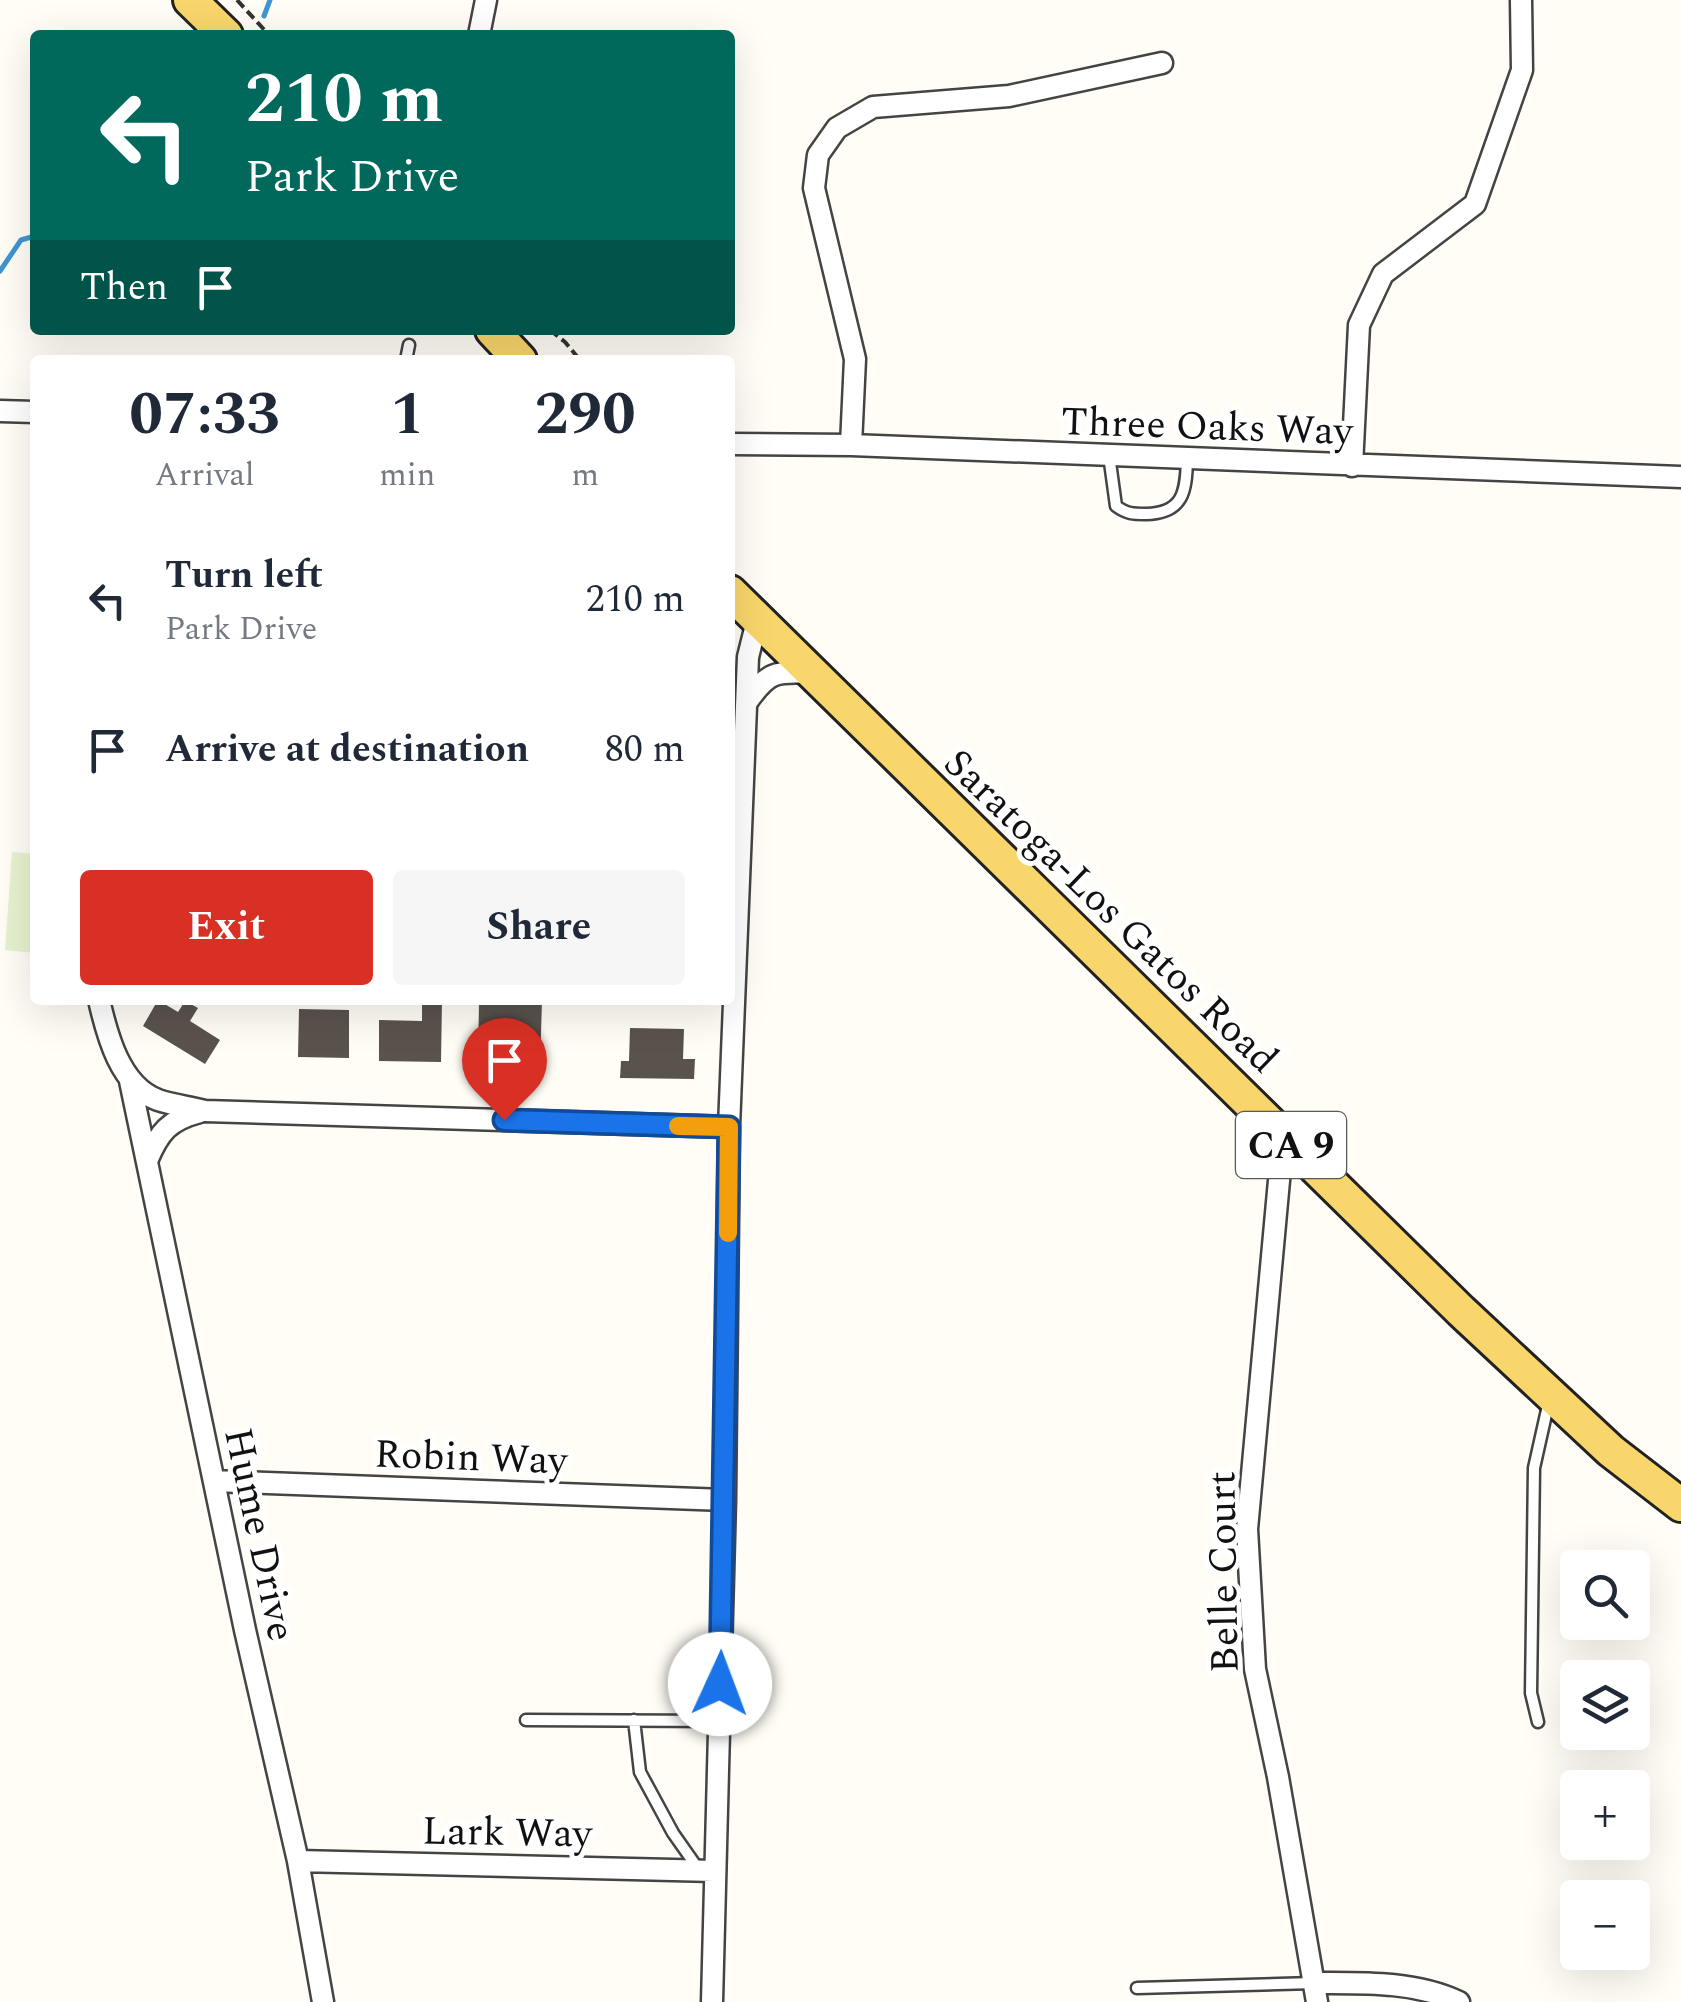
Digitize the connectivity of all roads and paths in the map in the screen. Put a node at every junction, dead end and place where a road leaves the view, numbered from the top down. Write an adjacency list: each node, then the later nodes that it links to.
1 (190, 0): 5 (main road)
2 (237, 0): 6 (path)
3 (486, 0): 7 (street)
4 (1520, 0): 19 (street)
5 (221, 30)
6 (264, 30)
7 (480, 30)
8 (1162, 63): 16 (street)
9 (557, 335): 12 (path)
10 (409, 344): 11 (lane)
11 (407, 355)
12 (576, 355)
13 (0, 411): 14 (street)
14 (30, 412)
15 (735, 444): 16 (street, Three Oaks Way)
16 (850, 445): 17 (street, Three Oaks Way)
17 (1109, 455): 18 (street, Three Oaks Way); 18 (lane)
18 (1187, 458): 19 (street, Three Oaks Way)
19 (1352, 466): 20 (street, Three Oaks Way)
20 (1681, 477)
21 (735, 597): 22 (main road, Saratoga-Los Gatos Road / CA 9)
22 (757, 621): 23 (main road, Saratoga-Los Gatos Road / CA 9); 24 (street)
23 (811, 674): 24 (street); 31 (main road, Saratoga-Los Gatos Road / CA 9)
24 (746, 704): 25 (street)
25 (735, 978)
26 (100, 1005): 28 (street, Hume Drive)
27 (734, 1005): 30 (street)
28 (130, 1081): 29 (street); 32 (street, Hume Drive)
29 (205, 1111): 30 (street); 32 (street)
30 (729, 1127): 36 (street)
31 (1283, 1137): 33 (main road, Saratoga-Los Gatos Road / CA 9); 46 (street, Belle Court)
32 (147, 1161): 35 (street, Hume Drive)
33 (1550, 1395): 34 (main road, Saratoga-Los Gatos Road / CA 9); 42 (lane)
34 (1611, 1450): 37 (main road, Saratoga-Los Gatos Road / CA 9); 38 (main road, Saratoga-Los Gatos Road / CA 9)
35 (214, 1482): 36 (street, Robin Way); 43 (street, Hume Drive)
36 (724, 1500): 41 (street)
37 (1681, 1505)
38 (1681, 1526)
39 (526, 1720): 40 (lane)
40 (634, 1720): 41 (lane); 44 (lane)
41 (718, 1721): 44 (street)
42 (1538, 1722)
43 (298, 1862): 44 (street, Lark Way); 47 (street, Hume Drive)
44 (707, 1871): 48 (street)
45 (1137, 1988): 46 (lane)
46 (1316, 1992): 49 (street)
47 (323, 2002)
48 (712, 2002)
49 (1458, 2002)

